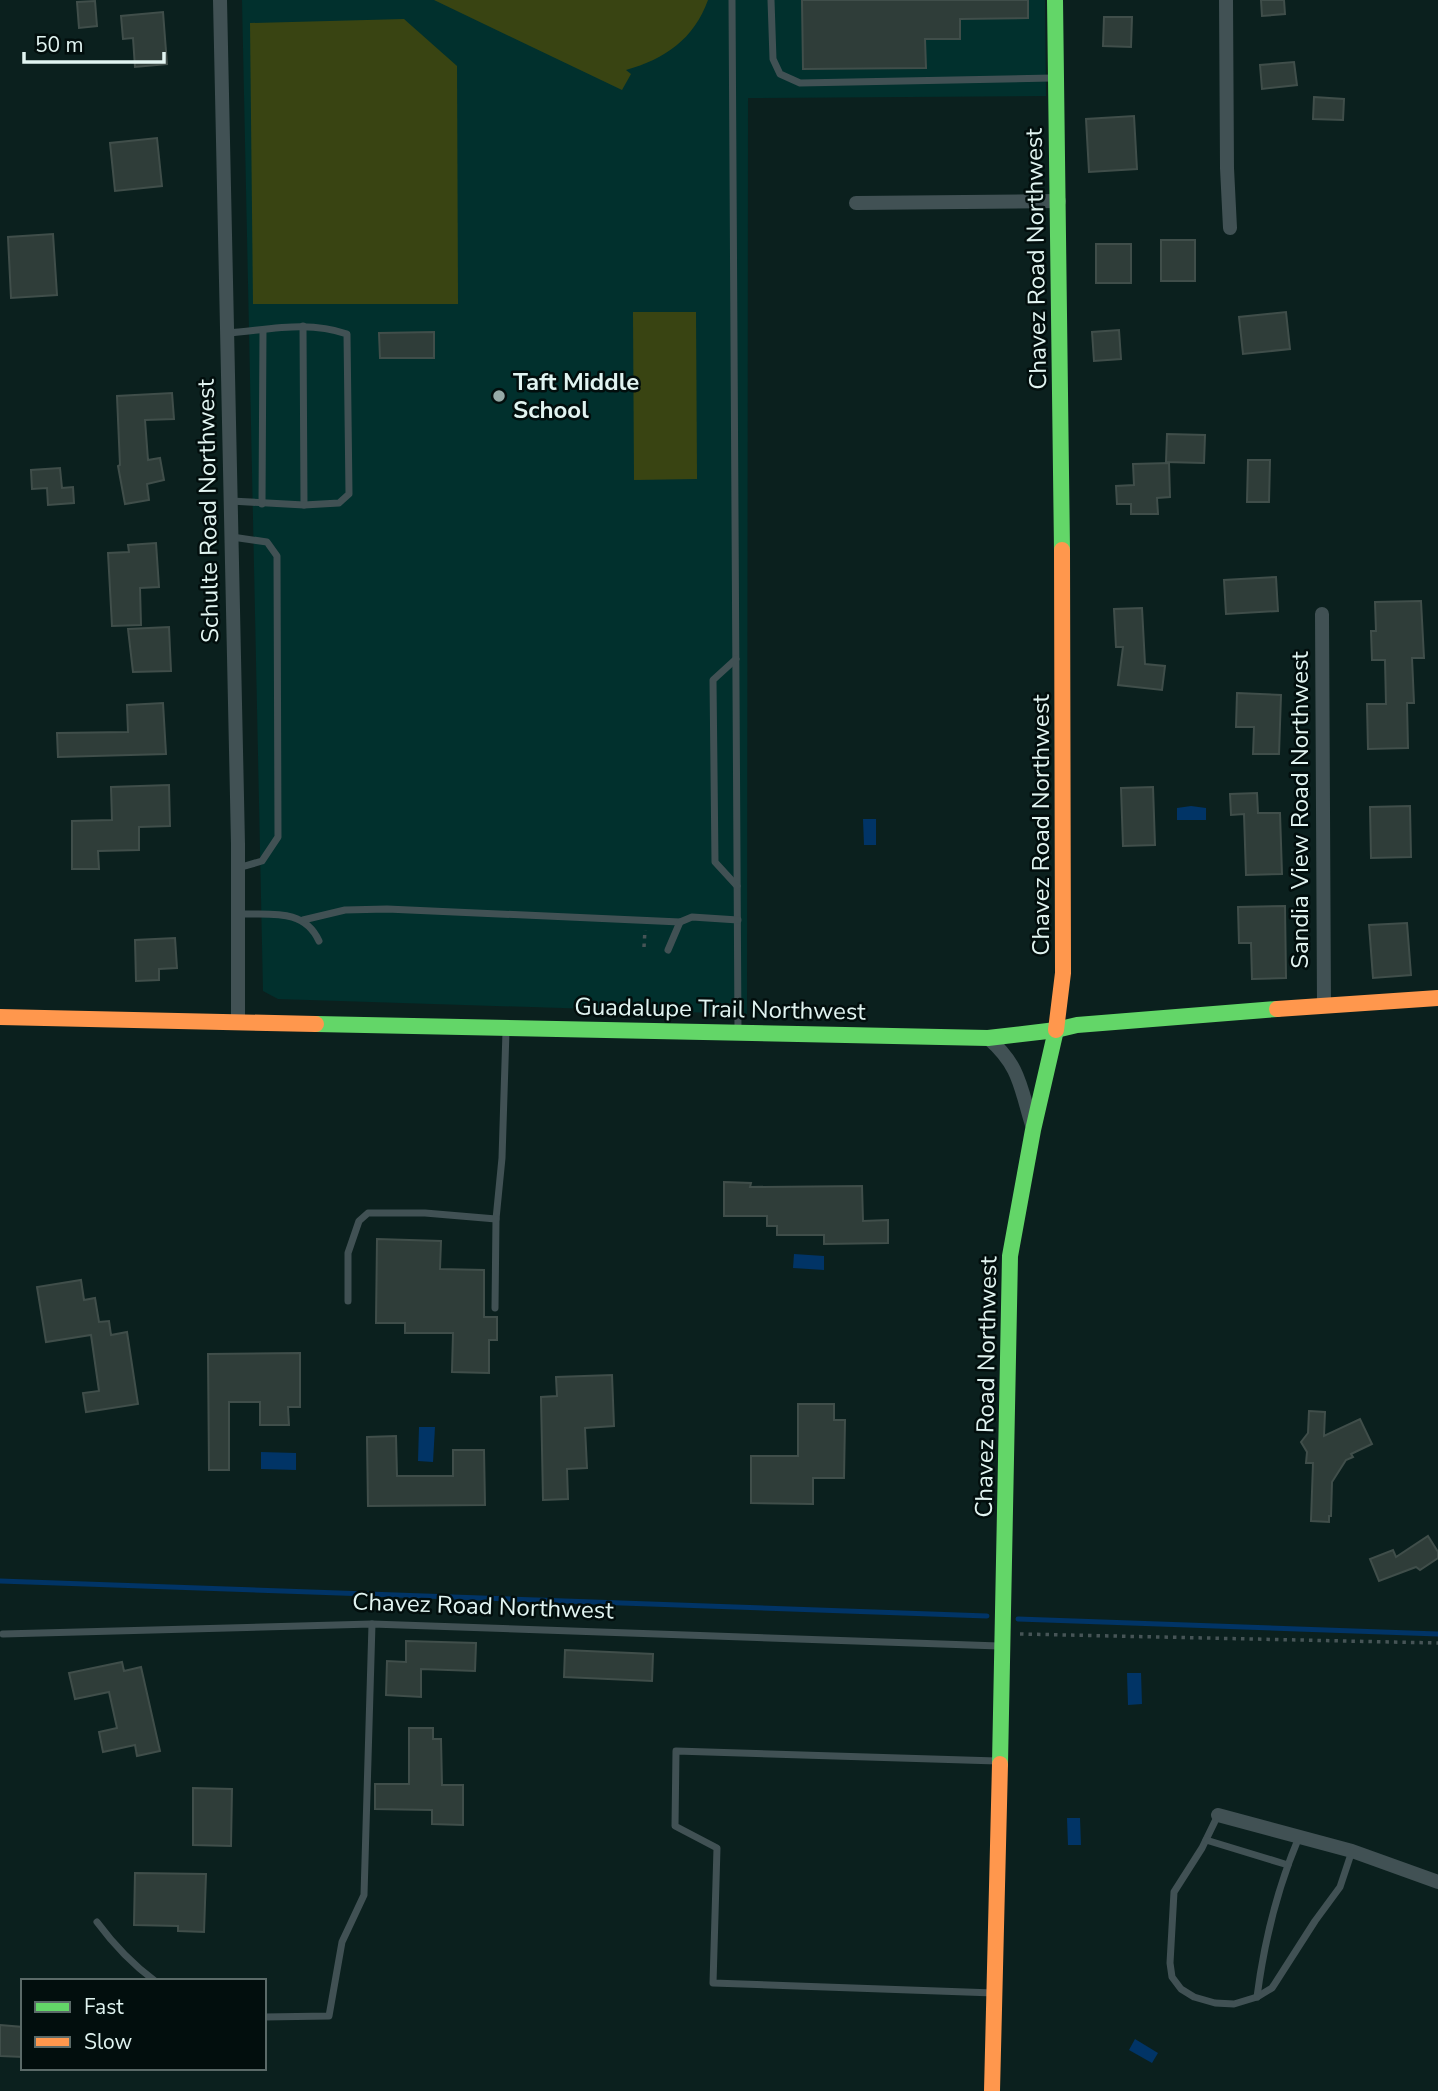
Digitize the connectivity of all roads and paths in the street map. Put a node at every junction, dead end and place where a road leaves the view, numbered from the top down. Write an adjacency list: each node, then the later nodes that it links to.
1 (220, 0): 12 (street, Schulte Road Northwest)
2 (732, 0): 18 (lane)
3 (771, 0): 6 (lane)
4 (1055, 0): 6 (street, Chavez Road Northwest)
5 (1226, 0): 9 (street)
6 (1056, 78): 7 (street, Chavez Road Northwest)
7 (1059, 201): 8 (street); 34 (street, Chavez Road Northwest)
8 (856, 202)
9 (1230, 228)
10 (303, 326): 11 (lane); 15 (lane); 15 (lane)
11 (263, 330): 12 (lane); 14 (lane)
12 (227, 333): 13 (street, Schulte Road Northwest)
13 (231, 501): 14 (lane); 16 (street, Schulte Road Northwest)
14 (262, 504): 15 (lane)
15 (304, 505)
16 (231, 537): 19 (street, Schulte Road Northwest); 19 (lane)
17 (1322, 614): 30 (street, Sandia View Road Northwest)
18 (736, 659): 20 (lane); 20 (lane)
19 (238, 869): 21 (street, Schulte Road Northwest)
20 (737, 886): 23 (lane)
21 (238, 914): 22 (lane); 32 (street, Schulte Road Northwest)
22 (303, 920): 24 (lane); 26 (lane)
23 (738, 920): 24 (lane); 35 (lane)
24 (680, 922): 28 (lane)
25 (646, 925): 27 (path)
26 (319, 941)
27 (644, 947)
28 (668, 950)
29 (1438, 998): 30 (street, Guadalupe Trail Northwest)
30 (1324, 1005): 34 (street, Guadalupe Trail Northwest)
31 (0, 1017): 32 (street, Guadalupe Trail Northwest)
32 (239, 1021): 33 (street, Guadalupe Trail Northwest)
33 (507, 1027): 35 (street, Guadalupe Trail Northwest); 38 (lane)
34 (1056, 1030): 36 (street, Guadalupe Trail Northwest); 37 (street, Chavez Road Northwest)
35 (738, 1032): 36 (street, Guadalupe Trail Northwest)
36 (988, 1038): 37 (street)
37 (1033, 1130): 43 (street, Chavez Road Northwest)
38 (496, 1219): 39 (lane); 40 (lane)
39 (348, 1301)
40 (495, 1308)
41 (372, 1624): 42 (lane, Chavez Road Northwest); 43 (lane, Chavez Road Northwest); 56 (lane)
42 (3, 1634)
43 (1003, 1640): 44 (path); 45 (street, Chavez Road Northwest)
44 (1438, 1643)
45 (1000, 1762): 54 (street, Chavez Road Northwest); 54 (lane)
46 (1218, 1815): 47 (street); 48 (lane)
47 (1299, 1837): 49 (street); 50 (lane)
48 (1206, 1840): 50 (lane); 55 (lane)
49 (1352, 1851): 51 (street); 55 (lane)
50 (1288, 1866): 55 (lane)
51 (1438, 1882)
52 (97, 1922): 53 (lane)
53 (152, 1979)
54 (994, 1993): 57 (street, Chavez Road Northwest)
55 (1257, 1997)
56 (266, 2017)
57 (992, 2091)

